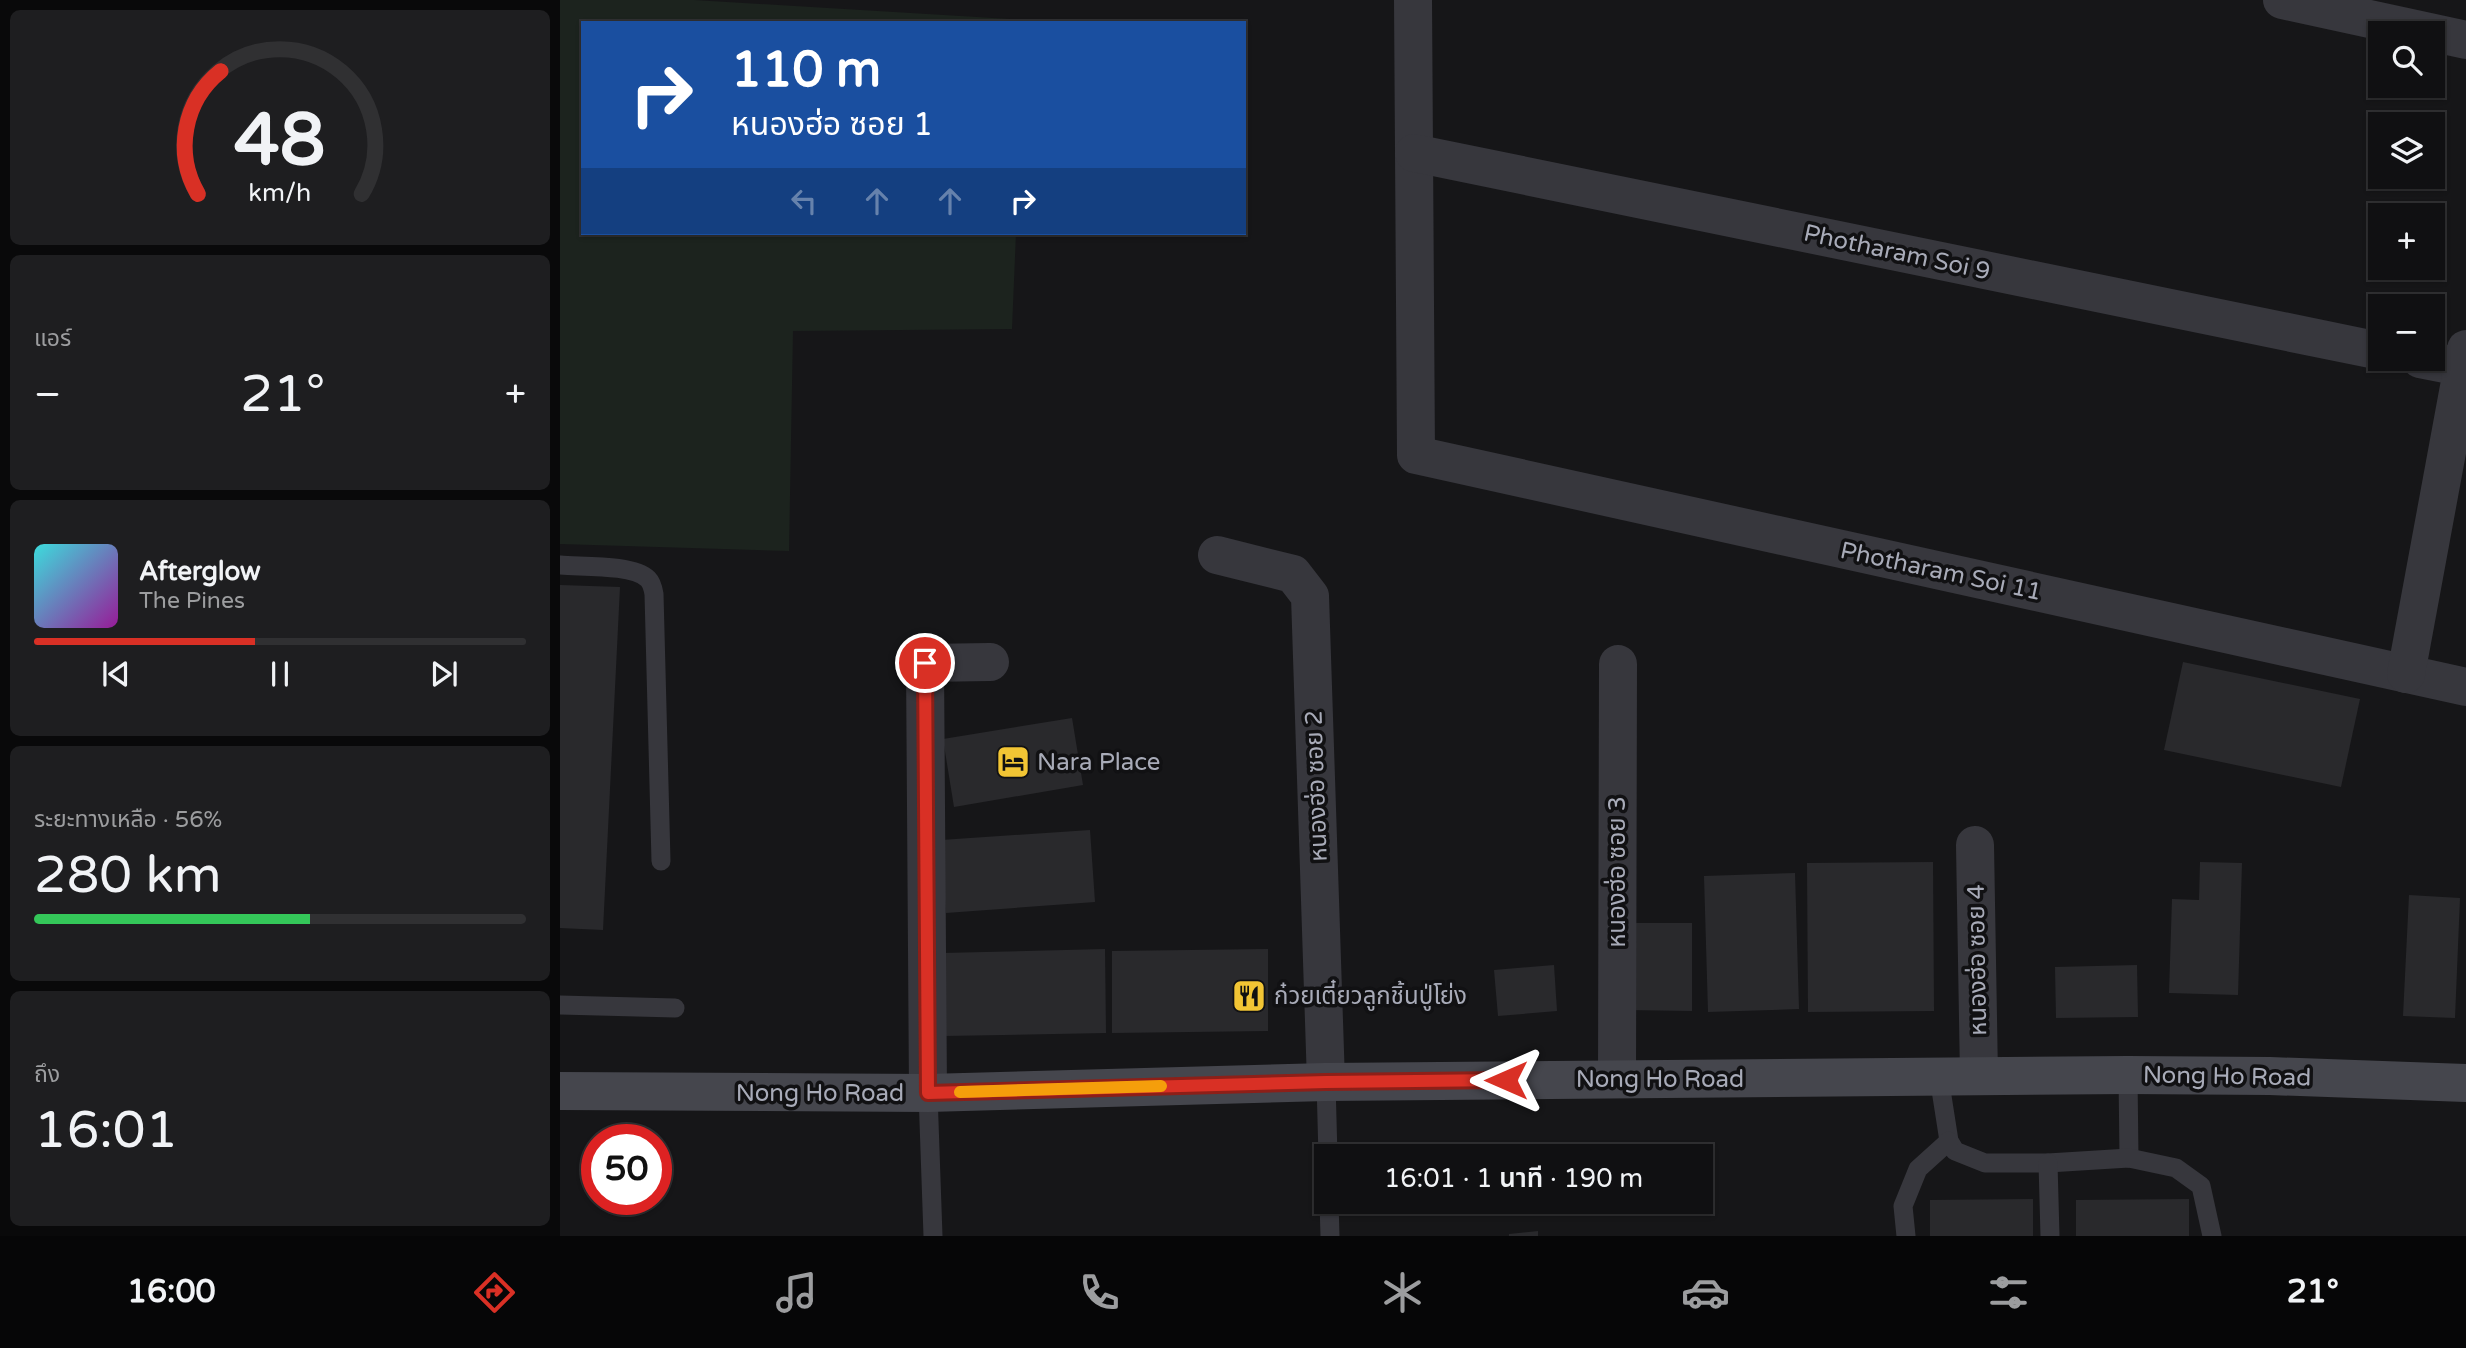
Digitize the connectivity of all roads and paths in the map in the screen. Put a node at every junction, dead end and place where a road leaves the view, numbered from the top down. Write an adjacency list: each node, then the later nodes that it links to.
1 (1413, 0): 4 (street)
2 (2282, 0): 3 (street)
3 (2466, 40)
4 (1413, 153): 5 (street, Photharam Soi 9); 12 (street, Photharam Soi 11)
5 (2368, 349)
6 (2445, 360): 7 (street)
7 (2465, 361): 12 (street)
8 (1217, 555): 22 (street, หนองฮ่อ ซอย 2)
9 (560, 565): 15 (lane)
10 (990, 662): 25 (street)
11 (1618, 664): 21 (street, หนองฮ่อ ซอย 3)
12 (2406, 674): 13 (street, Photharam Soi 11)
13 (2466, 687)
14 (1975, 845): 19 (street, หนองฮ่อ ซอย 4)
15 (662, 862)
16 (560, 1005): 17 (lane)
17 (675, 1008)
18 (2128, 1075): 19 (main road, Nong Ho Road); 23 (main road, Nong Ho Road); 28 (lane)
19 (1979, 1076): 20 (main road, Nong Ho Road)
20 (1939, 1077): 21 (main road, Nong Ho Road); 26 (lane)
21 (1617, 1079): 22 (main road, Nong Ho Road)
22 (1326, 1082): 25 (main road, Nong Ho Road); 27 (lane)
23 (2466, 1083)
24 (560, 1091): 25 (main road, Nong Ho Road)
25 (928, 1093): 31 (lane)
26 (1949, 1141): 29 (lane); 33 (lane)
27 (1328, 1144)
28 (2129, 1158): 29 (lane); 35 (lane)
29 (2048, 1163): 34 (lane)
30 (1329, 1214): 32 (lane)
31 (933, 1236)
32 (1330, 1236)
33 (1906, 1236)
34 (2050, 1236)
35 (2212, 1236)

